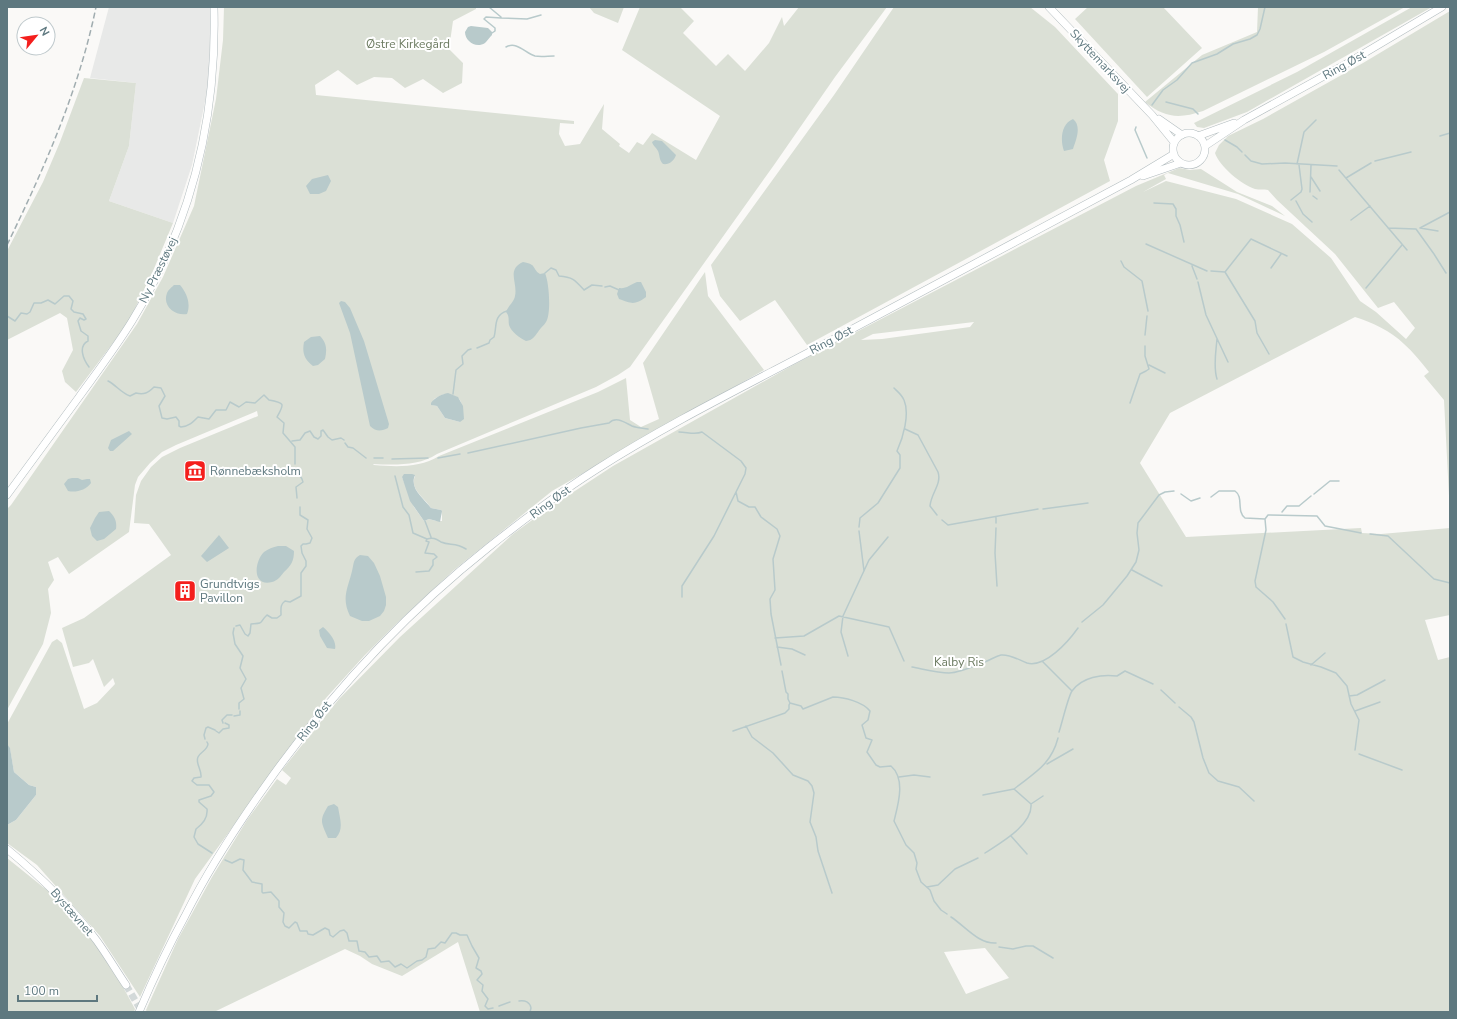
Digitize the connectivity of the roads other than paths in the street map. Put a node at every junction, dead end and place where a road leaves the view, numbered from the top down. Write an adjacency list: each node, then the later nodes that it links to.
1 (214, 7): 13 (main road, Ny Præstøvej)
2 (1049, 7): 4 (main road, Skyttemarksvej)
3 (1442, 7): 5 (main road, Ring Øst)
4 (1152, 115): 6 (main road, Skyttemarksvej); 8 (main road, Skyttemarksvej)
5 (1244, 120): 7 (main road, Ring Øst); 9 (main road, Ring Øst)
6 (1182, 135): 7 (main road); 8 (main road)
7 (1198, 136): 9 (main road)
8 (1174, 142): 10 (main road)
9 (1205, 146): 11 (main road)
10 (1174, 154): 11 (main road); 12 (main road, Ring Øst)
11 (1181, 163): 12 (main road, Ring Øst)
12 (1132, 180): 16 (main road, Ring Øst)
13 (7, 494)
14 (7, 849): 15 (main road, Bystævnet)
15 (126, 985)
16 (139, 1012)

